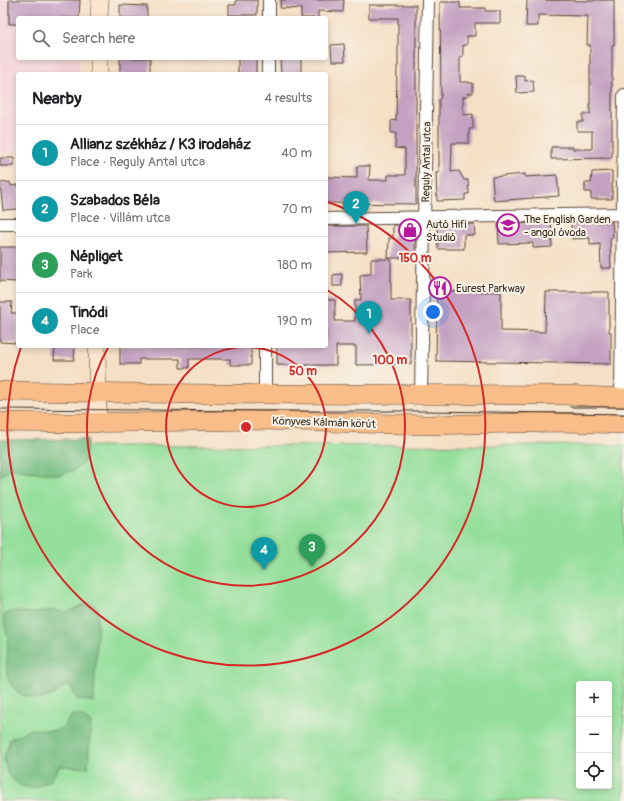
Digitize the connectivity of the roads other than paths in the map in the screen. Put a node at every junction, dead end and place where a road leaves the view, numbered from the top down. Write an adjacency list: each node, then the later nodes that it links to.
1 (100, 0): 4 (street)
2 (269, 0): 5 (street)
3 (428, 0): 12 (street, Reguly Antal utca)
4 (99, 16)
5 (269, 16)
6 (99, 60): 8 (street)
7 (268, 60): 9 (street)
8 (99, 72)
9 (268, 72)
10 (624, 95): 11 (street)
11 (623, 214): 12 (street); 22 (street)
12 (425, 217): 13 (street); 21 (street, Reguly Antal utca)
13 (328, 219)
14 (0, 224): 15 (street)
15 (16, 224)
16 (97, 348): 19 (street)
17 (264, 348): 20 (street)
18 (0, 391): 19 (main road)
19 (97, 392): 20 (main road); 24 (street)
20 (265, 394): 21 (main road)
21 (421, 395): 22 (main road)
22 (622, 398)
23 (0, 422): 24 (main road, Könyves Kálmán körút)
24 (98, 422): 25 (main road, Könyves Kálmán körút)
25 (624, 424)

